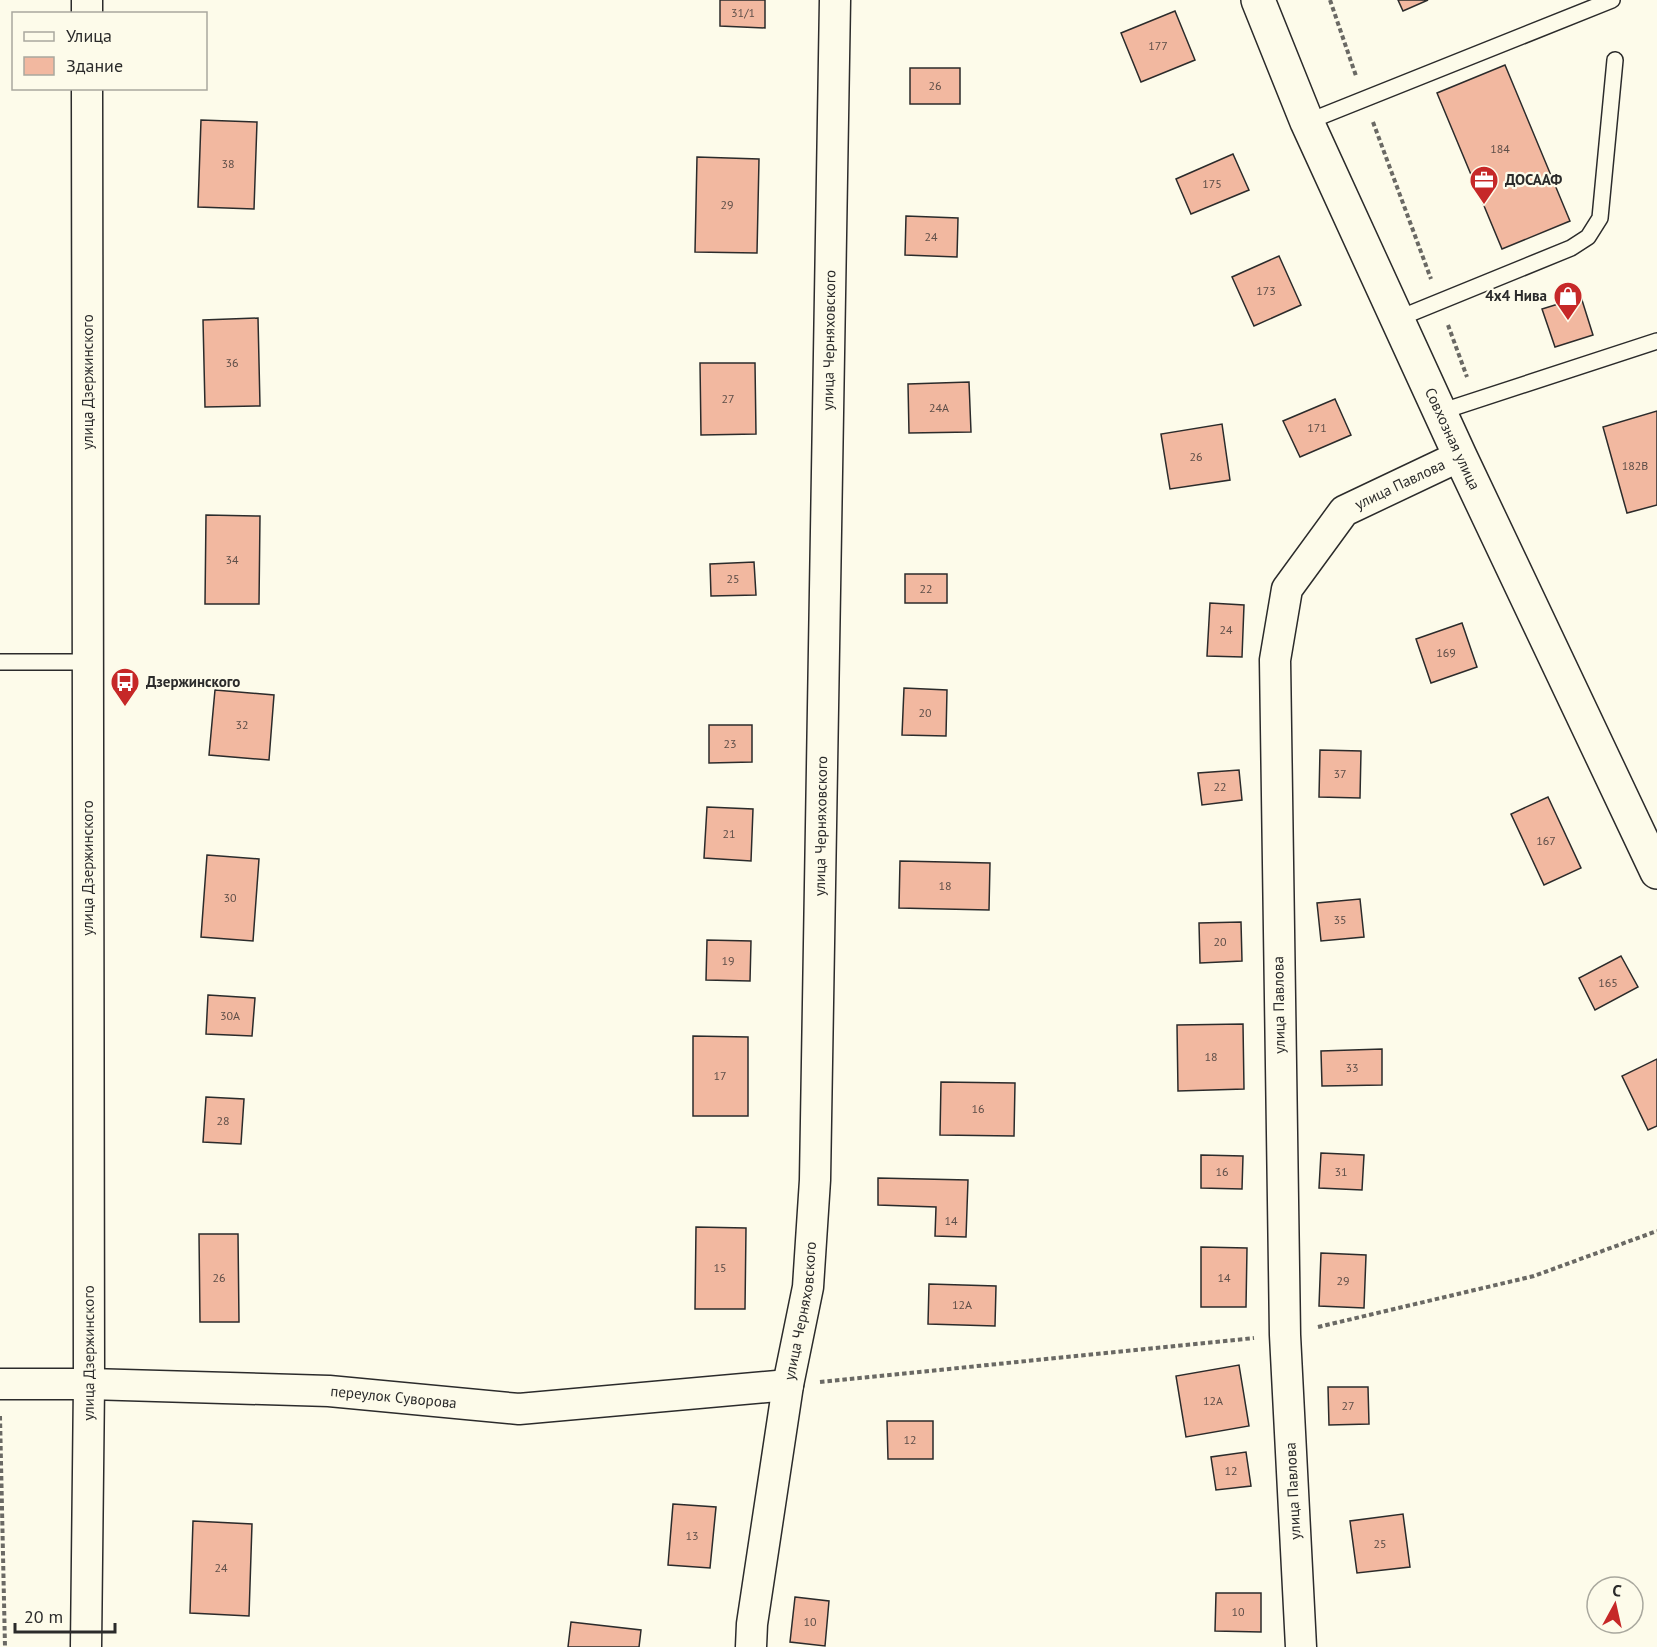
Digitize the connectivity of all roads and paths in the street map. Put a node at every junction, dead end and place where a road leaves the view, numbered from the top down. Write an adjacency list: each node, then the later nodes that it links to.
1 (835, 0): 18 (street, улица Черняховского)
2 (1258, 0): 6 (street, Совхозная улица)
3 (1612, 0): 6 (lane)
4 (1615, 60): 7 (lane)
5 (87, 90): 12 (street, улица Дзержинского)
6 (1307, 123): 7 (street, Совхозная улица)
7 (1397, 319): 9 (street, Совхозная улица)
8 (1657, 341): 9 (lane)
9 (1440, 412): 10 (street, Совхозная улица)
10 (1460, 456): 13 (street, Совхозная улица); 15 (street, улица Павлова)
11 (0, 662): 12 (lane)
12 (88, 662): 17 (street, улица Дзержинского)
13 (1657, 872)
14 (1657, 1231): 15 (path)
15 (1285, 1335): 18 (path); 23 (street, улица Павлова)
16 (0, 1384): 17 (street, переулок Суворова)
17 (89, 1384): 18 (street, переулок Суворова); 21 (street, улица Дзержинского)
18 (788, 1385): 22 (street, улица Черняховского)
19 (0, 1415): 20 (path)
20 (5, 1647)
21 (86, 1647)
22 (751, 1647)
23 (1301, 1647)

